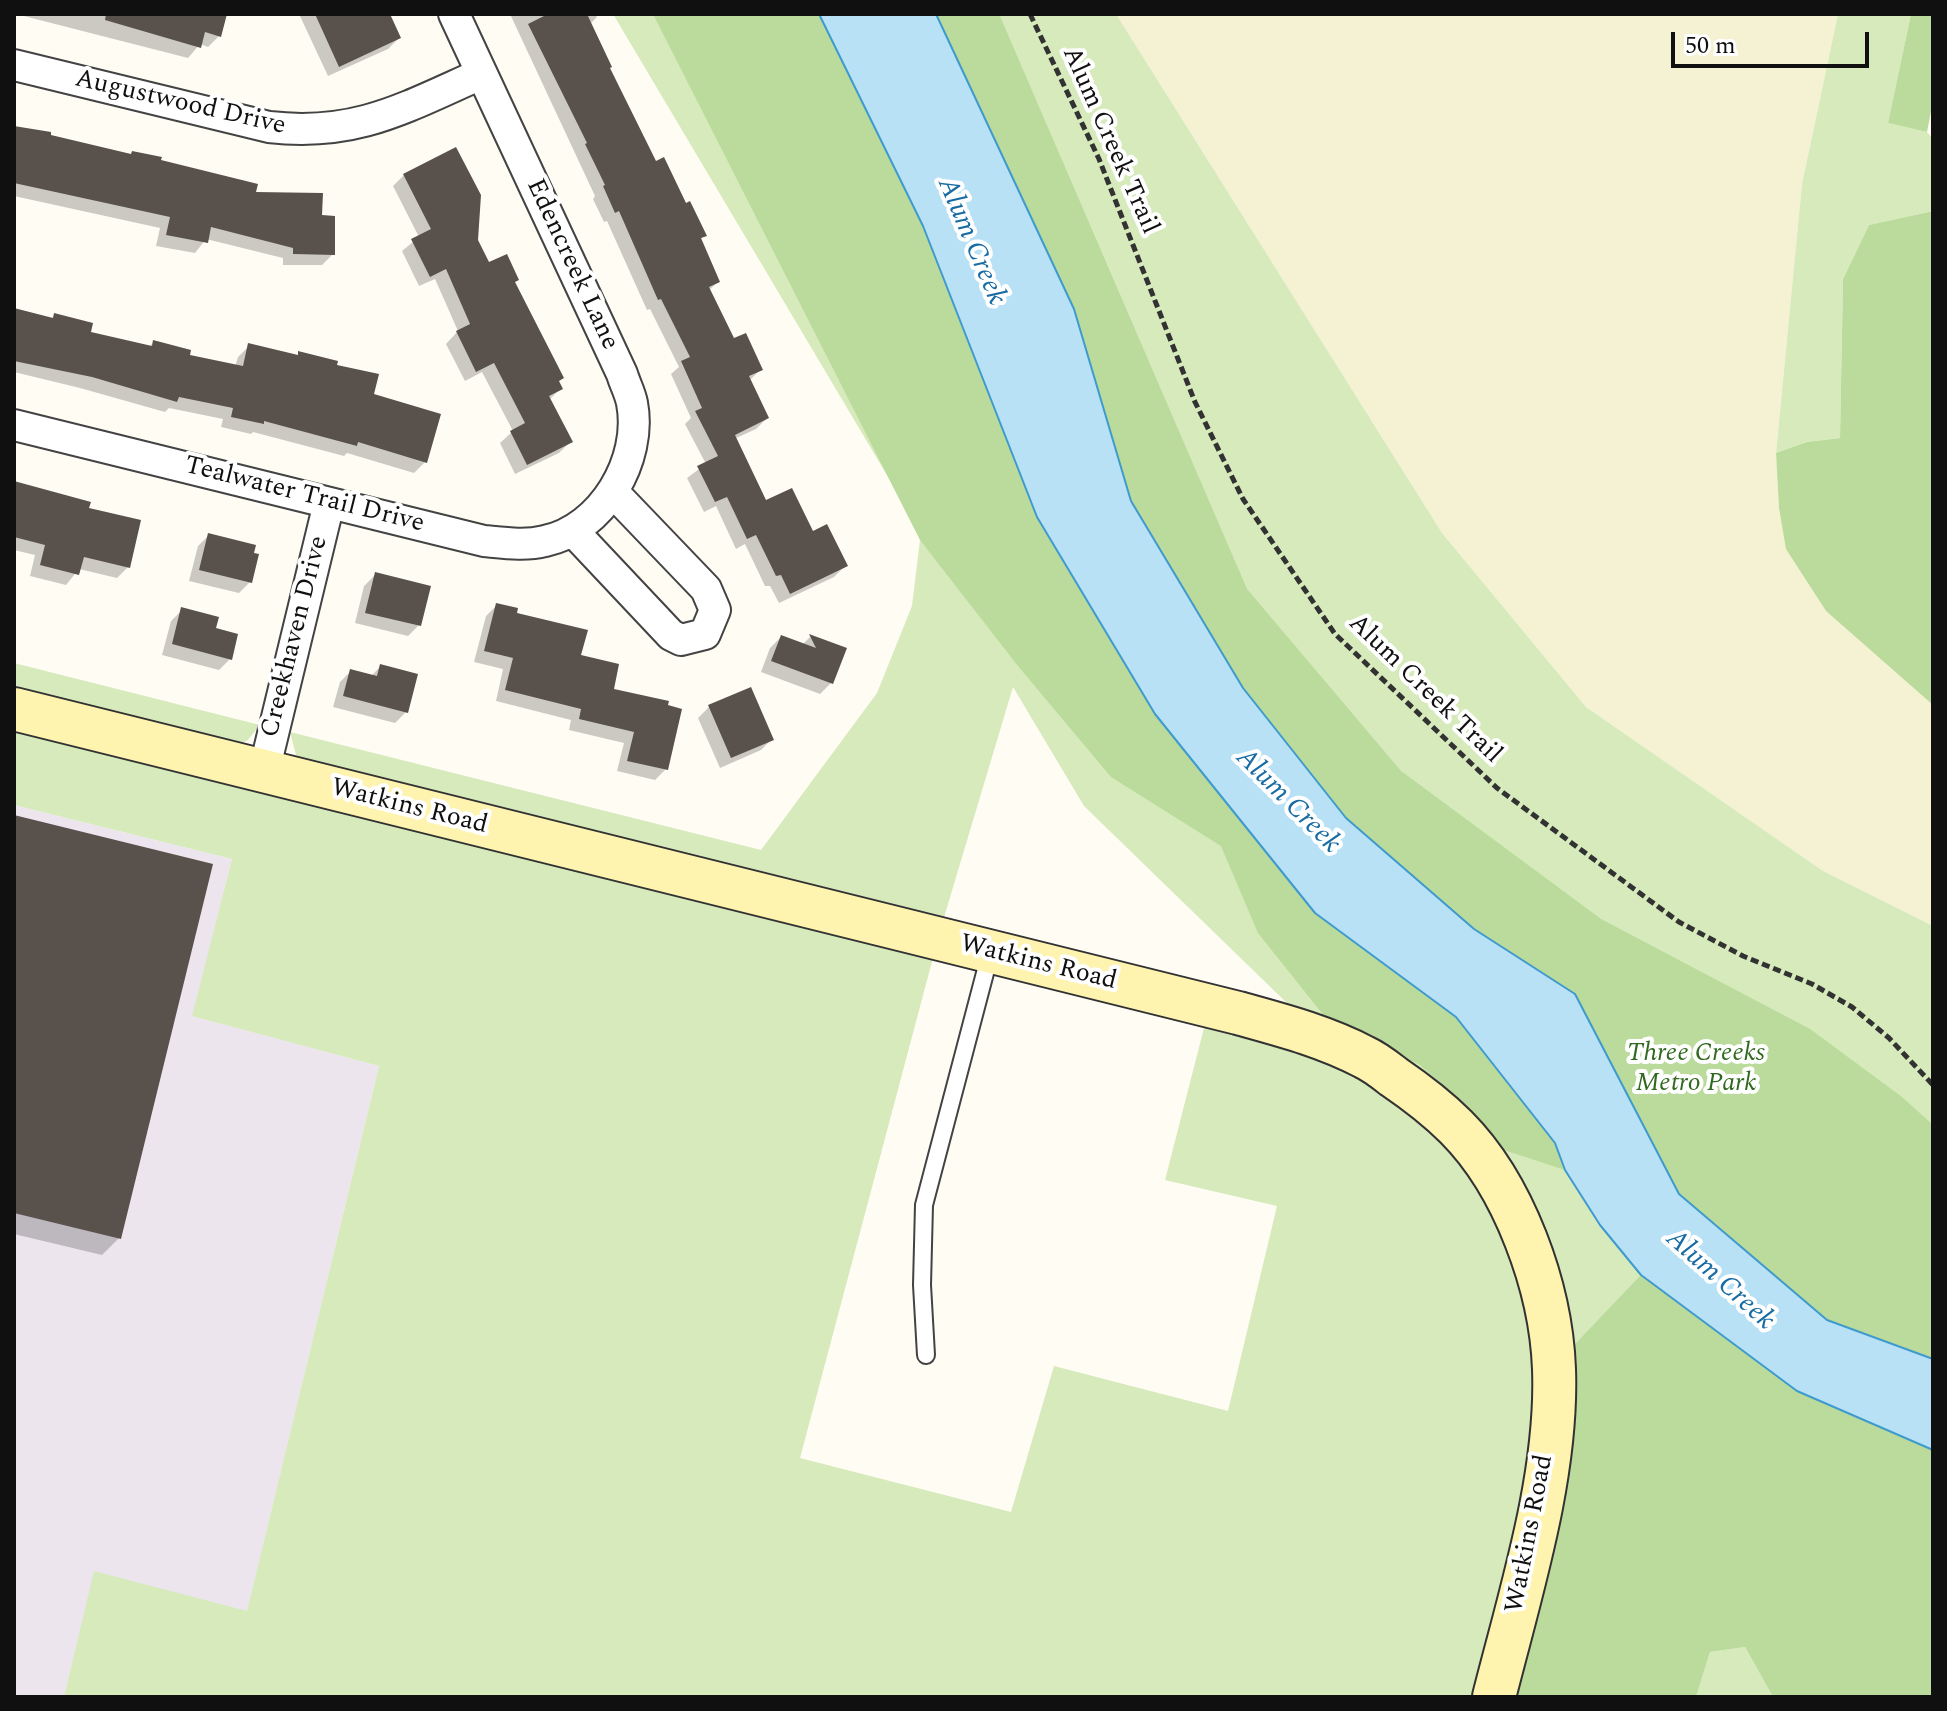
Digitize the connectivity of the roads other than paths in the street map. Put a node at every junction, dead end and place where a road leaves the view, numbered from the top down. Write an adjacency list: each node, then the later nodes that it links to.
1 (454, 14): 3 (street, Edencreek Lane)
2 (14, 65): 3 (street, Augustwood Drive)
3 (481, 74): 5 (street, Edencreek Lane)
4 (14, 425): 6 (street, Tealwater Trail Drive)
5 (613, 492): 7 (street, Edencreek Lane); 7 (street)
6 (329, 503): 7 (street, Tealwater Trail Drive); 9 (street, Creekhaven Drive)
7 (582, 524)
8 (14, 709): 9 (street, Watkins Road)
9 (264, 771): 10 (street, Watkins Road)
10 (991, 952): 11 (lane); 12 (street, Watkins Road)
11 (926, 1355)
12 (1494, 1697)

